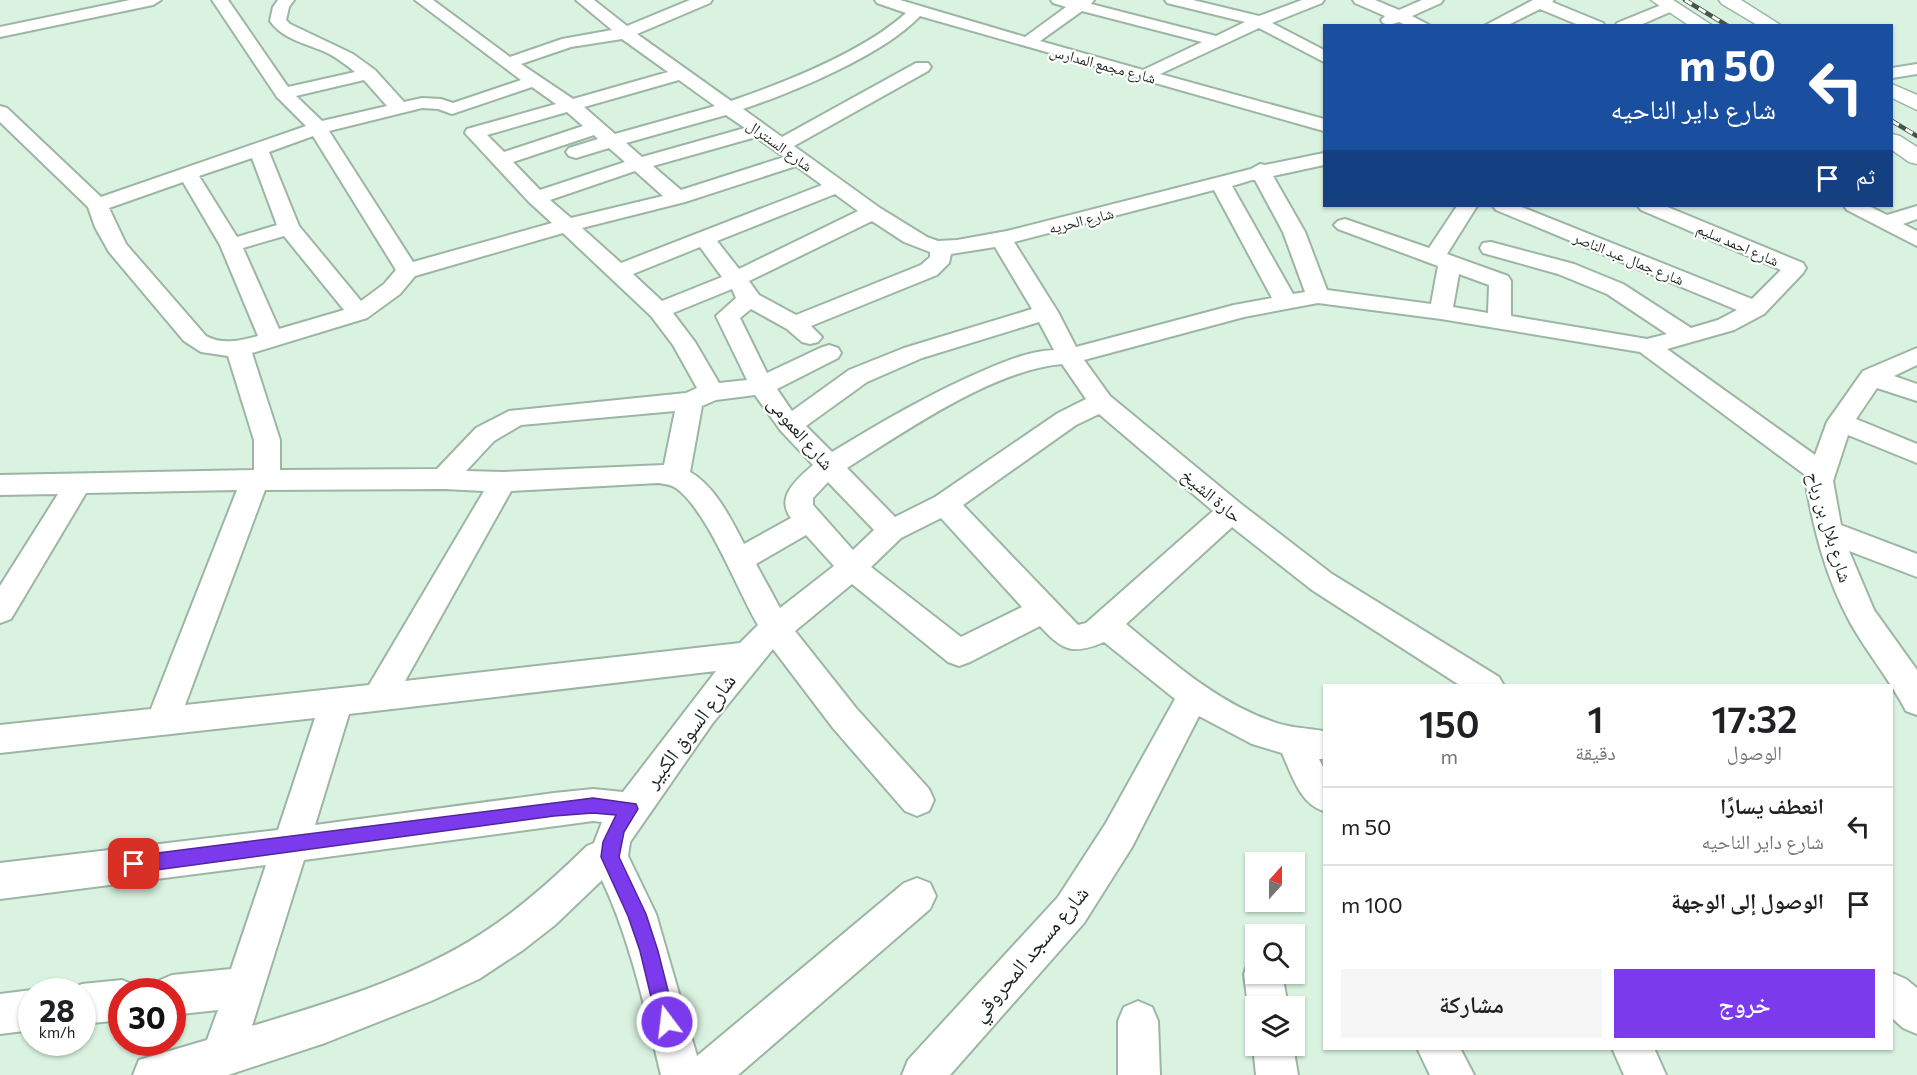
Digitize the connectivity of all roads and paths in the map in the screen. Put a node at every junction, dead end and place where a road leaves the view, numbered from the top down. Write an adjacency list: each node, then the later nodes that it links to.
1 (153, 0): 30 (street)
2 (220, 0): 35 (street)
3 (286, 0): 31 (street)
4 (423, 0): 37 (street)
5 (584, 0): 32 (street, شارع السنترال)
6 (660, 0): 20 (street)
7 (704, 0): 20 (street)
8 (883, 0): 19 (street, شارع مجمع المدارس)
9 (1059, 0): 15 (street)
10 (1173, 0): 22 (street)
11 (1361, 0): 21 (street)
12 (1436, 0): 21 (street)
13 (1511, 0): 17 (street)
14 (1728, 0): 29 (highway)
15 (1082, 2): 33 (street); 34 (street)
16 (1302, 2): 22 (street)
17 (1538, 3): 25 (street); 26 (street)
18 (1666, 3): 27 (street); 28 (highway)
19 (912, 6): 34 (street, شارع مجمع المدارس); 48 (street)
20 (675, 12): 32 (street)
21 (1400, 15): 23 (street); 24 (street)
22 (1259, 22): 33 (street); 36 (street)
23 (1380, 24)
24 (1419, 24)
25 (1496, 24)
26 (1592, 24)
27 (1627, 24)
28 (1701, 24)
29 (1770, 24)
30 (0, 32)
31 (290, 33): 35 (street); 41 (street)
32 (625, 33): 37 (street); 42 (street, شارع السنترال)
33 (1218, 41): 43 (street)
34 (1027, 43): 43 (street, شارع مجمع المدارس)
35 (254, 50): 45 (street)
36 (1322, 53)
37 (508, 63): 44 (street)
38 (922, 67): 59 (street)
39 (1917, 69): 40 (street)
40 (1893, 73)
41 (369, 74): 45 (street); 47 (street)
42 (681, 74): 46 (street); 48 (street, شارع السنترال)
43 (1145, 75): 52 (street, شارع مجمع المدارس)
44 (534, 81): 46 (street); 50 (street)
45 (283, 93): 54 (street)
46 (570, 105): 55 (street); 57 (street)
47 (399, 108): 50 (street); 54 (street)
48 (728, 108): 56 (street, شارع السنترال); 58 (street)
49 (1323, 108): 52 (street)
50 (452, 109): 57 (street)
51 (0, 112): 71 (street)
52 (1303, 119): 53 (street, شارع مجمع المدارس)
53 (1323, 125)
54 (318, 128): 60 (street); 90 (street)
55 (596, 128): 58 (street); 64 (street)
56 (759, 130): 59 (street, شارع السنترال); 63 (street)
57 (474, 133): 64 (street)
58 (612, 141): 63 (street); 64 (street)
59 (780, 146): 61 (street, شارع السنترال)
60 (258, 149): 66 (street); 82 (street)
61 (798, 159): 68 (street, شارع السنترال); 70 (street)
62 (1323, 159): 65 (street, شارع الحريه)
63 (638, 164): 69 (street); 70 (street)
64 (506, 166): 69 (street)
65 (1260, 171): 67 (street, شارع الحريه); 94 (street)
66 (188, 174): 71 (street); 86 (street)
67 (1220, 182): 84 (street, شارع الحريه); 95 (street)
68 (837, 186): 77 (street, شارع السنترال); 83 (street)
69 (536, 198): 81 (street)
70 (678, 198): 81 (street)
71 (98, 205): 106 (street)
72 (1467, 207): 89 (street)
73 (1505, 207): 88 (street)
74 (1507, 207): 96 (street, شارع جمال عبد الناصر)
75 (1650, 207): 96 (street, شارع احمد سليم)
76 (1856, 207): 79 (street)
77 (873, 212): 87 (street, شارع السنترال); 93 (street)
78 (1917, 212): 79 (street)
79 (1886, 223): 85 (street)
80 (1345, 225): 89 (street)
81 (566, 226): 90 (street); 91 (street)
82 (289, 228): 86 (street); 100 (street)
83 (704, 238): 91 (street); 93 (street)
84 (1001, 239): 87 (street, شارع الحريه); 98 (street, حارة الشيخ)
85 (1917, 240)
86 (231, 245): 104 (street)
87 (940, 247): 102 (street)
88 (1491, 248): 92 (street); 103 (street)
89 (1442, 260): 92 (street); 99 (street)
90 (407, 271): 100 (street)
91 (618, 272): 97 (street)
92 (1477, 272): 101 (street)
93 (742, 289): 97 (street); 102 (street); 112 (street, شارع العمومى)
94 (1318, 296): 95 (street); 99 (street)
95 (1286, 302): 108 (street)
96 (1756, 309): 103 (street)
97 (658, 311): 114 (street)
98 (1046, 312): 108 (street, حارة الشيخ); 110 (street)
99 (1441, 312): 101 (street)
100 (359, 313): 104 (street)
101 (1499, 321): 105 (street)
102 (795, 324): 107 (street)
103 (1688, 338): 105 (street)
104 (272, 340): 106 (street)
105 (1647, 346): 122 (street, شارع بلال بن رباح)
106 (238, 348): 123 (street)
107 (829, 353): 110 (street); 112 (street)
108 (1069, 356): 115 (street, حارة الشيخ); 119 (street)
109 (1917, 357): 111 (street)
110 (858, 375): 117 (street)
111 (1872, 377): 113 (street); 116 (street)
112 (762, 386): 114 (street); 117 (street, شارع العمومى)
113 (1917, 393)
114 (701, 396): 120 (street); 121 (street)
115 (1101, 402): 127 (street, شارع السوق الكبير); 128 (street, حارة الشيخ)
116 (1840, 422): 118 (street); 122 (street)
117 (789, 425): 119 (street, شارع العمومى)
118 (1917, 454)
119 (829, 466): 129 (street); 130 (street, شارع العمومى)
120 (676, 475): 124 (street); 132 (street)
121 (444, 479): 123 (street); 124 (street)
122 (1820, 479): 131 (street, شارع بلال بن رباح)
123 (261, 480): 125 (street); 145 (street)
124 (503, 482): 142 (street)
125 (78, 483): 126 (street); 136 (street)
126 (0, 485)
127 (945, 504): 130 (street, شارع السوق الكبير); 135 (street)
128 (1231, 512): 137 (street); 140 (street, حارة الشيخ)
129 (810, 520): 132 (street); 134 (street)
130 (891, 531): 134 (street, شارع السوق الكبير)
131 (1828, 531): 133 (street); 143 (street, شارع بلال بن رباح)
132 (739, 560): 138 (street)
133 (1917, 566)
134 (852, 567): 135 (street); 138 (street, شارع السوق الكبير)
135 (1042, 610): 137 (street)
136 (0, 611)
137 (1105, 625): 141 (street)
138 (777, 630): 139 (street, شارع السوق الكبير); 149 (street)
139 (746, 655): 142 (street); 150 (street, شارع السوق الكبير)
140 (1485, 684)
141 (1193, 697): 147 (street); 169 (street, شارع مسجد المحروقي)
142 (378, 698): 144 (street)
143 (1917, 701)
144 (336, 702): 145 (street); 151 (street)
145 (162, 722): 146 (street)
146 (0, 739)
147 (1309, 743): 148 (street)
148 (1323, 795)
149 (917, 800)
150 (630, 809): 151 (street); 152 (street, شارع السوق الكبير)
151 (291, 845): 153 (street); 155 (street)
152 (610, 857): 165 (street); 167 (street)
153 (0, 881)
154 (917, 896): 168 (street)
155 (244, 987): 156 (street); 165 (street)
156 (186, 993)
157 (1893, 994): 160 (street)
158 (18, 1012): 159 (street)
159 (0, 1014)
160 (1917, 1014)
161 (1138, 1022): 170 (street)
162 (1438, 1050): 172 (street)
163 (1633, 1050): 173 (street)
164 (1274, 1056): 171 (street)
165 (222, 1057): 166 (street)
166 (167, 1073)
167 (682, 1075)
168 (707, 1075)
169 (923, 1075)
170 (1139, 1075)
171 (1277, 1075)
172 (1453, 1075)
173 (1645, 1075)

